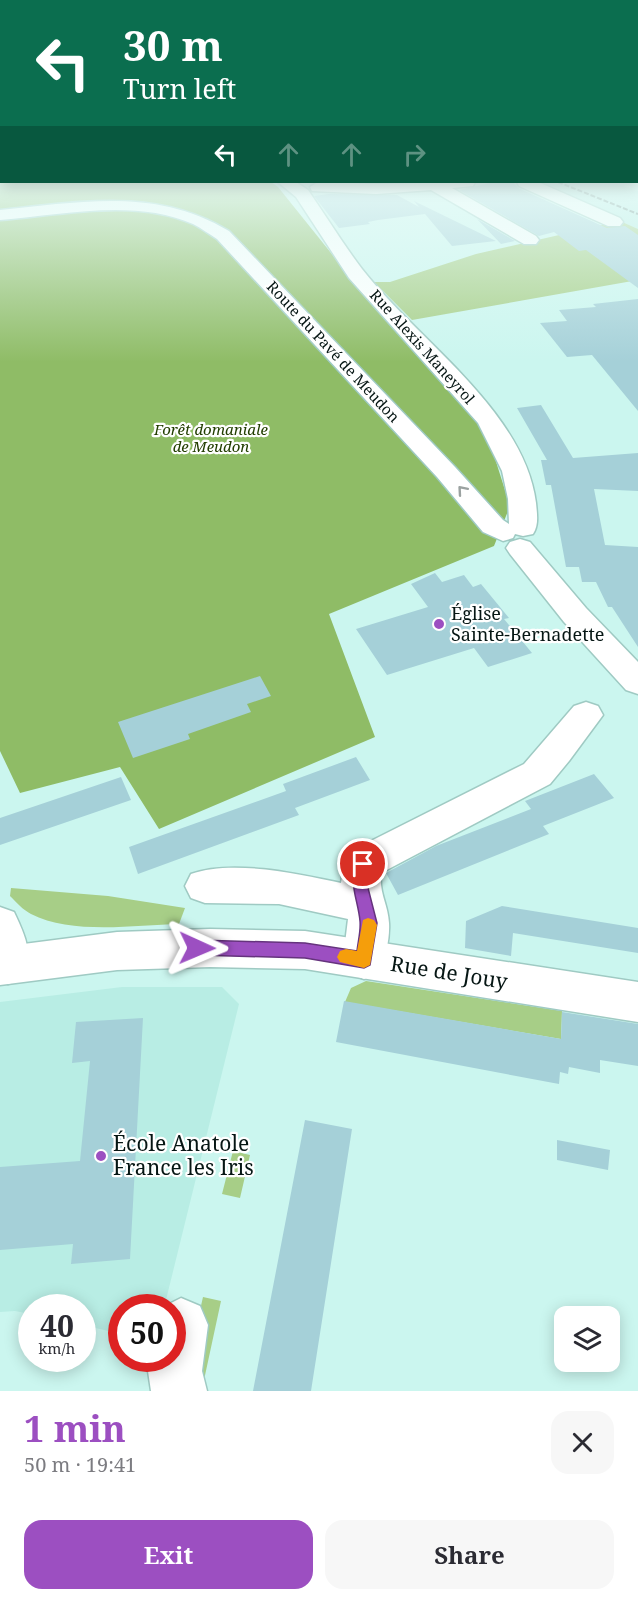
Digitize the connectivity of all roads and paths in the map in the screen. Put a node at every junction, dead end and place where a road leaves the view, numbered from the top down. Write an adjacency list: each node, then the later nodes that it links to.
1 (218, 232): 5 (street, Route du Pavé de Meudon, one-way to 1)
2 (333, 232): 5 (street, Rue Alexis Maneyrol)
3 (516, 232): 4 (street)
4 (530, 240)
5 (515, 536): 6 (street, Route du Pavé de Meudon)
6 (638, 682)
7 (586, 715): 9 (street)
8 (205, 886): 9 (street)
9 (366, 905): 11 (street)
10 (0, 925): 12 (street)
11 (364, 960): 12 (street, Rue de Jouy); 13 (street, Rue de Jouy)
12 (4, 966)
13 (638, 1002)
14 (175, 1372): 15 (street)
15 (179, 1391)

